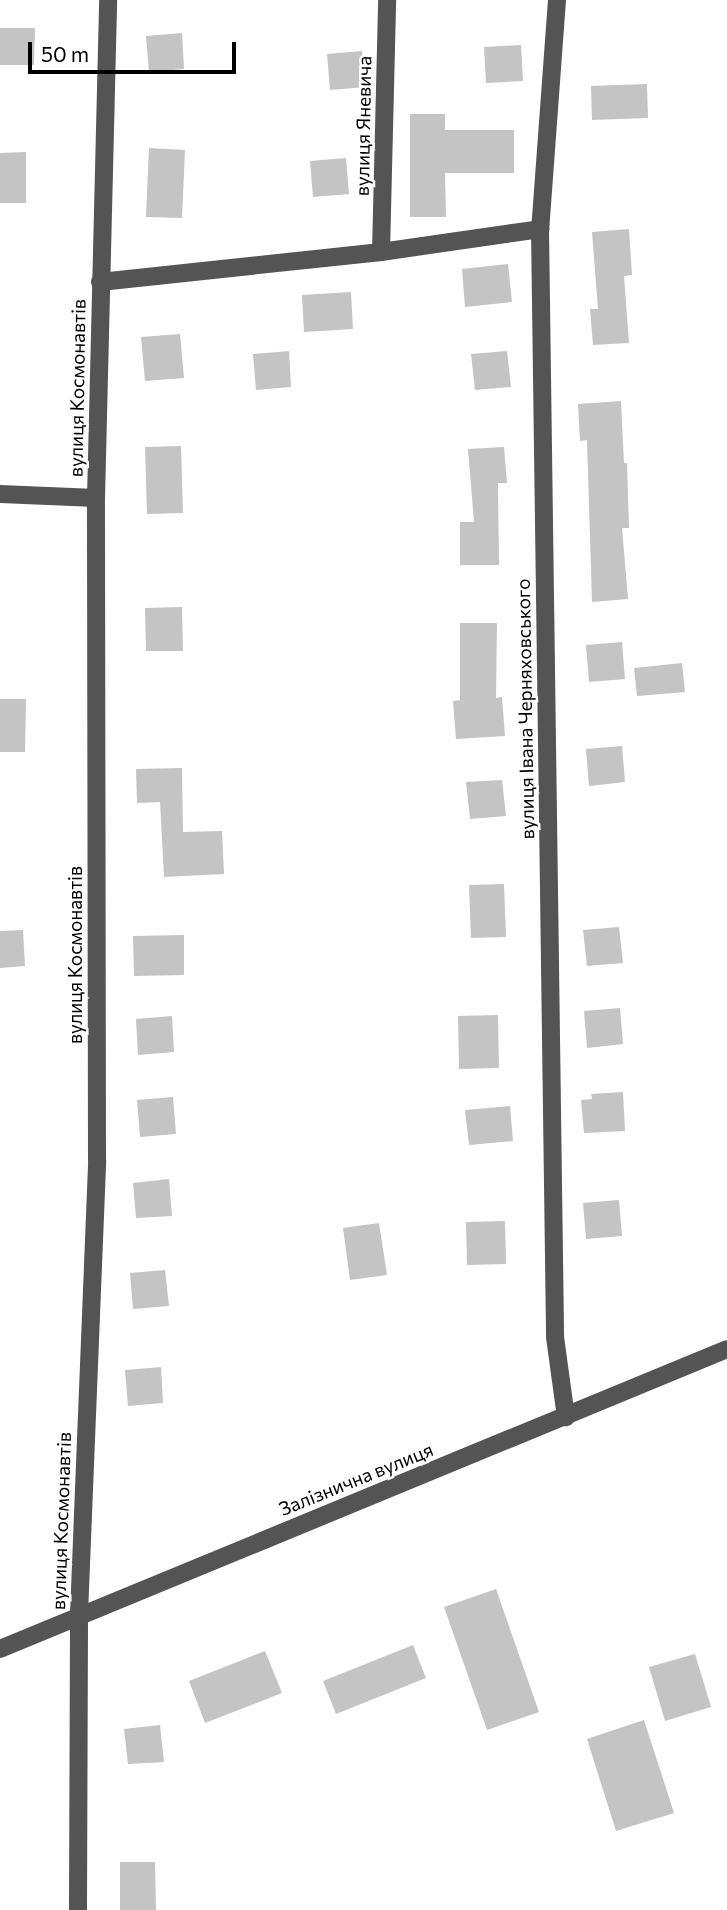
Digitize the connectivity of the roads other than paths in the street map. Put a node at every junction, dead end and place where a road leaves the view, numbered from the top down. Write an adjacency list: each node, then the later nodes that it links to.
1 (108, 0): 6 (street, вулиця Космонавтів)
2 (387, 0): 5 (street, вулиця Яневича)
3 (557, 0): 4 (street, вулиця Івана Черняховського)
4 (540, 229): 5 (street); 10 (street, вулиця Івана Черняховського)
5 (381, 252): 6 (street)
6 (100, 282): 8 (street, вулиця Космонавтів)
7 (0, 494): 8 (street)
8 (96, 498): 11 (street, вулиця Космонавтів)
9 (727, 1349): 10 (street, Залізнична вулиця)
10 (566, 1417): 11 (street, Залізнична вулиця)
11 (79, 1614): 12 (street, Залізнична вулиця); 13 (street, вулиця Космонавтів)
12 (0, 1649)
13 (78, 1910)

